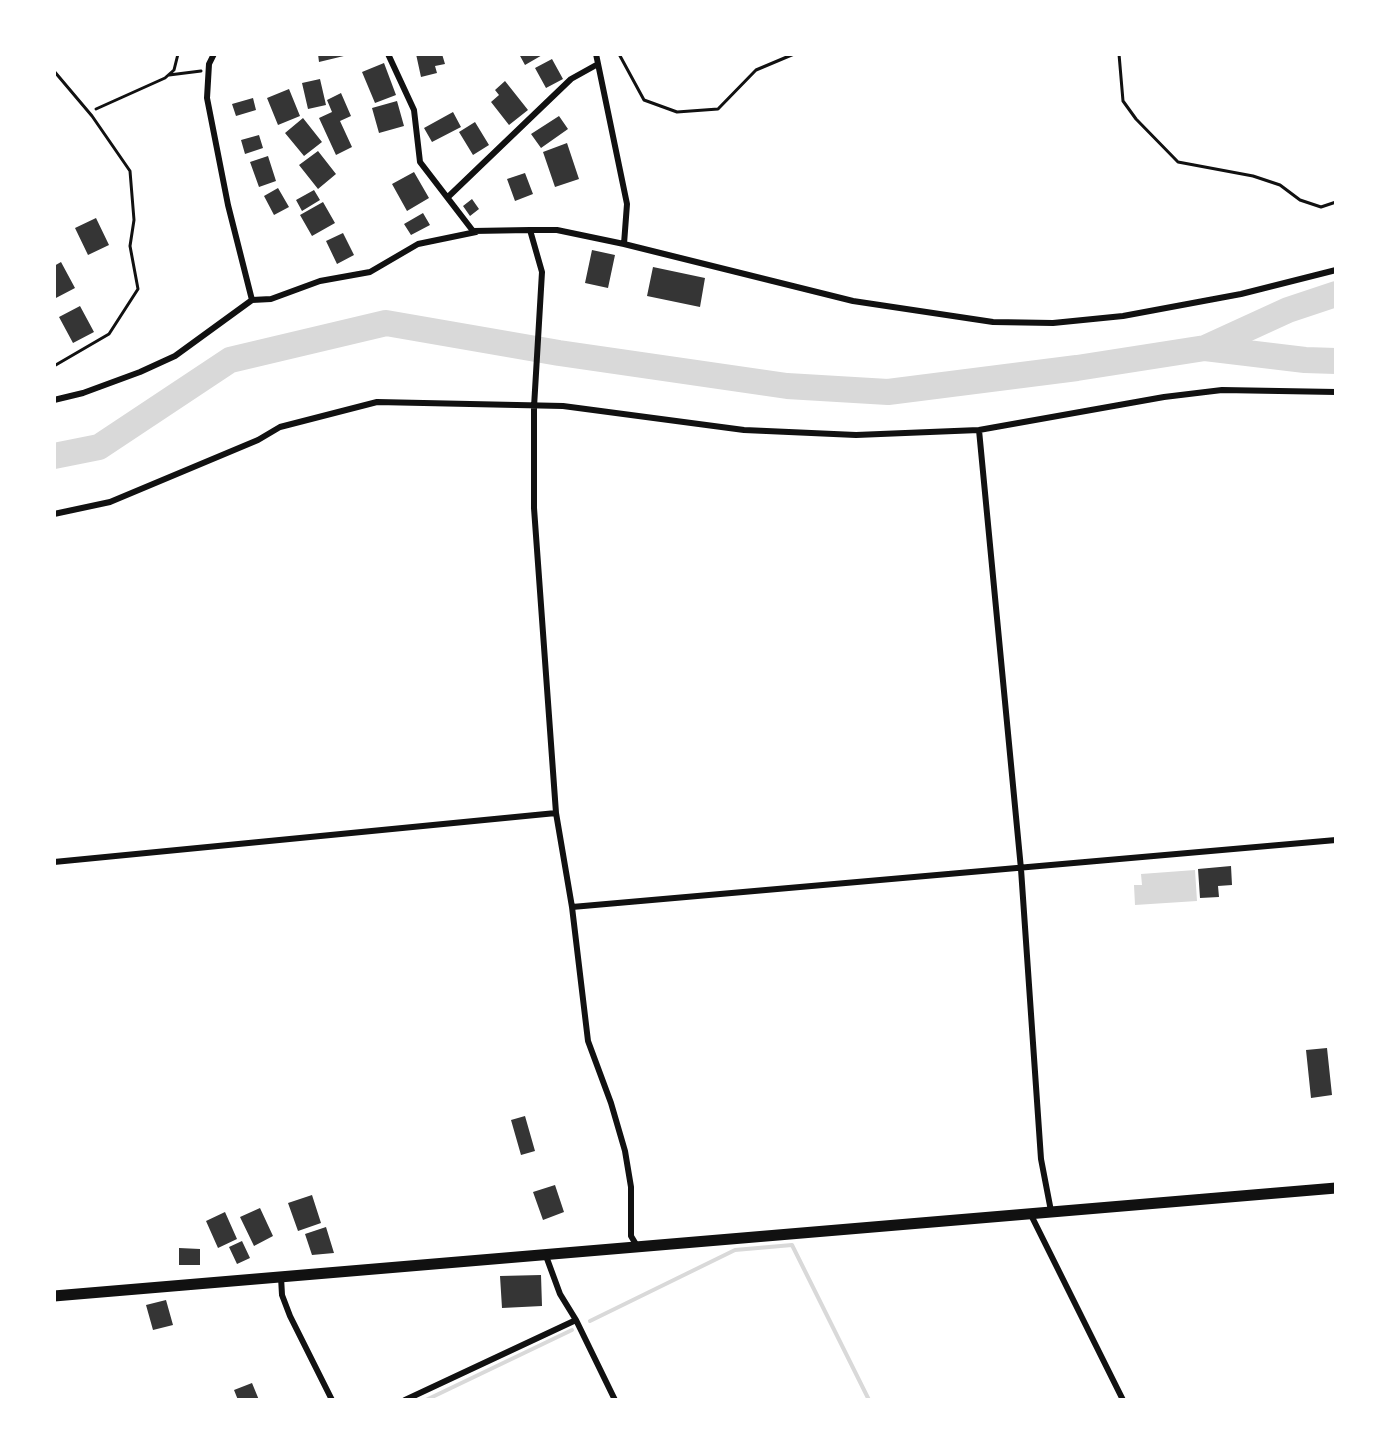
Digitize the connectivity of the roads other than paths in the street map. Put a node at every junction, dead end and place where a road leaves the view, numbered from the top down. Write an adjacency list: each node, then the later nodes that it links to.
1 (214, 54): 11 (street)
2 (388, 54): 6 (street)
3 (596, 54): 4 (street)
4 (598, 64): 6 (street); 9 (street)
5 (54, 71): 12 (lane)
6 (448, 197): 8 (street)
7 (530, 230): 8 (street); 9 (street); 15 (street)
8 (482, 231): 11 (street)
9 (624, 244): 10 (street)
10 (1336, 270)
11 (252, 300): 14 (street)
12 (54, 366)
13 (1336, 392): 16 (street)
14 (54, 400)
15 (534, 407): 16 (street); 17 (street); 18 (street)
16 (979, 430): 21 (street)
17 (54, 514)
18 (556, 813): 20 (street); 22 (street)
19 (1336, 840): 21 (street)
20 (54, 862)
21 (1021, 869): 22 (street); 24 (street)
22 (572, 907): 26 (street)
23 (1336, 1188): 24 (highway)
24 (1051, 1211): 25 (highway)
25 (1030, 1213): 26 (highway); 34 (street)
26 (637, 1246): 27 (highway)
27 (546, 1254): 28 (highway); 30 (street)
28 (281, 1277): 29 (highway); 31 (street)
29 (54, 1296)
30 (576, 1320): 32 (street); 33 (street)
31 (332, 1400)
32 (405, 1400)
33 (615, 1400)
34 (1123, 1400)

